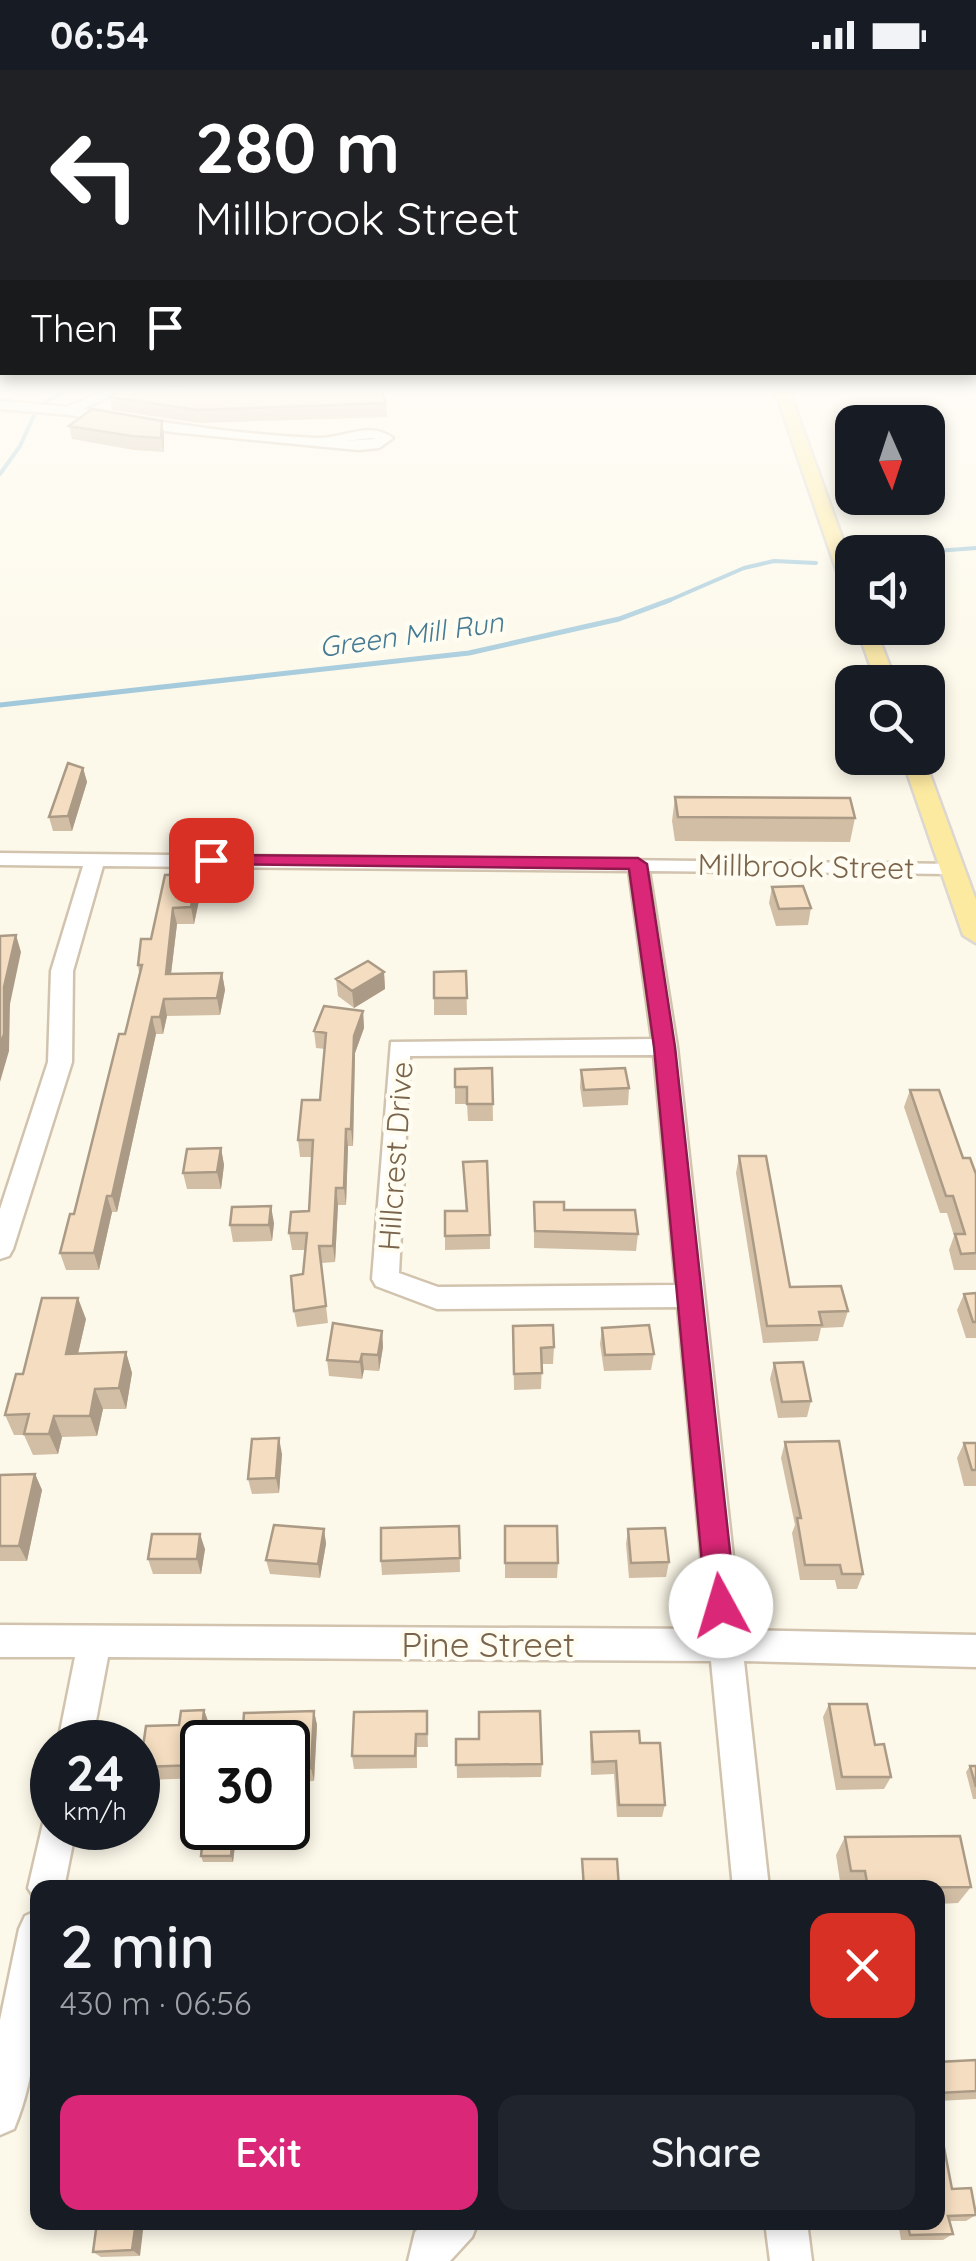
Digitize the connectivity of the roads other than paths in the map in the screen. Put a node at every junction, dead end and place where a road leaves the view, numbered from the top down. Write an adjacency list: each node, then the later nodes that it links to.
1 (817, 490): 2 (main road)
2 (835, 542)
3 (918, 775): 7 (main road)
4 (0, 858): 5 (street, Millbrook Street)
5 (94, 859): 6 (street, Millbrook Street); 10 (street)
6 (638, 864): 7 (street, Millbrook Street); 9 (street)
7 (952, 868): 8 (main road)
8 (976, 935)
9 (665, 1047): 11 (street); 11 (street, Hillcrest Drive)
10 (0, 1249)
11 (688, 1296): 14 (street)
12 (0, 1641): 13 (street, Pine Street)
13 (95, 1642): 14 (street, Pine Street); 16 (street)
14 (725, 1645): 15 (street, Pine Street); 19 (street)
15 (976, 1650)
16 (79, 1720)
17 (54, 1850): 18 (street)
18 (48, 1880)
19 (750, 1880)
20 (30, 1968): 21 (street)
21 (0, 2115)
22 (448, 2230): 24 (street)
23 (787, 2230): 25 (street)
24 (429, 2261)
25 (790, 2261)

